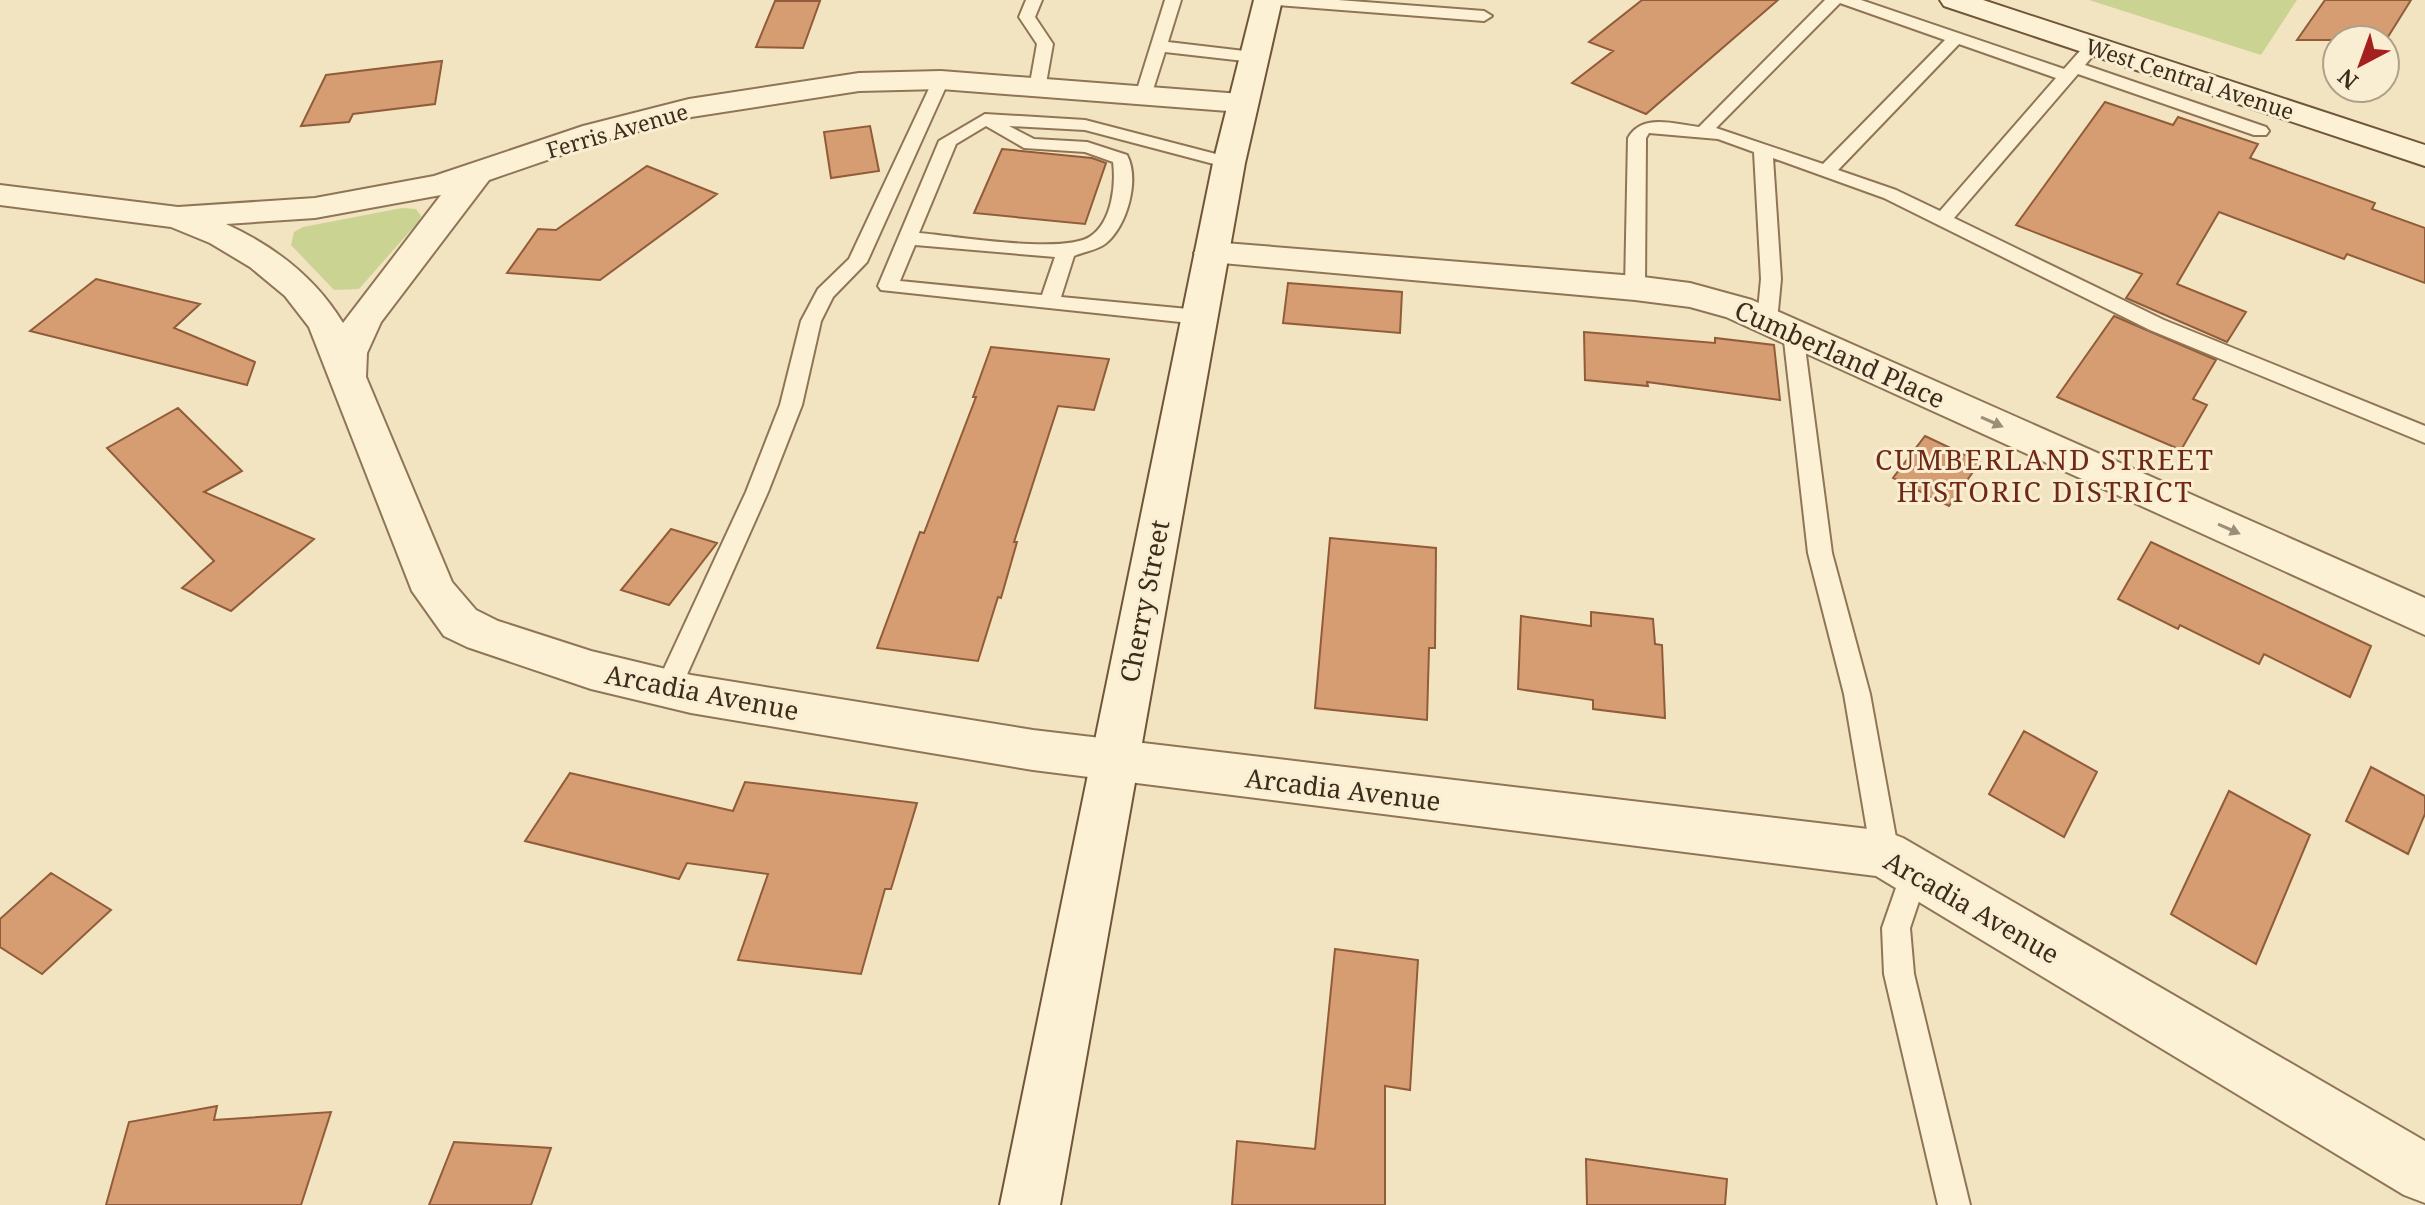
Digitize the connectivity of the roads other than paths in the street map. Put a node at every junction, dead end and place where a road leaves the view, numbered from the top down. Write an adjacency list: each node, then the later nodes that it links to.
1 (1034, 0): 14 (lane)
2 (1173, 0): 10 (lane)
3 (1268, 0): 11 (street, Cherry Street)
4 (1277, 0): 8 (lane)
5 (1834, 0): 19 (lane)
6 (1846, 0): 9 (lane)
7 (1954, 0): 12 (street, West Central Avenue)
8 (1484, 16)
9 (1956, 38): 12 (lane); 23 (lane)
10 (1159, 46): 11 (lane); 15 (lane)
11 (1253, 57): 16 (street, Cherry Street)
12 (2079, 63): 18 (lane); 21 (street, West Central Avenue); 27 (lane)
13 (941, 80): 14 (street, Ferris Avenue); 24 (street, Ferris Avenue); 38 (lane)
14 (1037, 89): 15 (street, Ferris Avenue)
15 (1143, 96): 16 (street, Ferris Avenue)
16 (1241, 103): 22 (street, Cherry Street)
17 (985, 119): 22 (lane); 28 (lane); 29 (lane)
18 (2260, 131)
19 (1702, 133): 20 (lane); 31 (lane)
20 (1763, 148): 23 (lane); 34 (lane)
21 (2425, 156)
22 (1229, 163): 30 (street, Cherry Street)
23 (1828, 170): 27 (lane)
24 (476, 175): 26 (street, Ferris Avenue); 35 (street)
25 (0, 195): 26 (street, Ferris Avenue)
26 (178, 217): 35 (street, Arcadia Avenue)
27 (1943, 219): 36 (lane)
28 (908, 238): 29 (lane); 32 (lane)
29 (1066, 252): 32 (lane)
30 (1212, 253): 31 (street, Cumberland Place); 33 (street, Cherry Street)
31 (1635, 288): 34 (street, Cumberland Place)
32 (1050, 301): 33 (lane)
33 (1199, 317): 39 (street, Cherry Street)
34 (1780, 326): 37 (street, Cumberland Place, one-way to 37); 40 (lane)
35 (347, 376): 38 (street, Arcadia Avenue)
36 (2425, 435)
37 (2425, 617)
38 (668, 688): 39 (street, Arcadia Avenue)
39 (1113, 761): 40 (street, Arcadia Avenue); 42 (street, Cherry Street)
40 (1900, 862): 41 (street, Arcadia Avenue); 43 (lane)
41 (2425, 1174)
42 (1030, 1205)
43 (1954, 1205)

